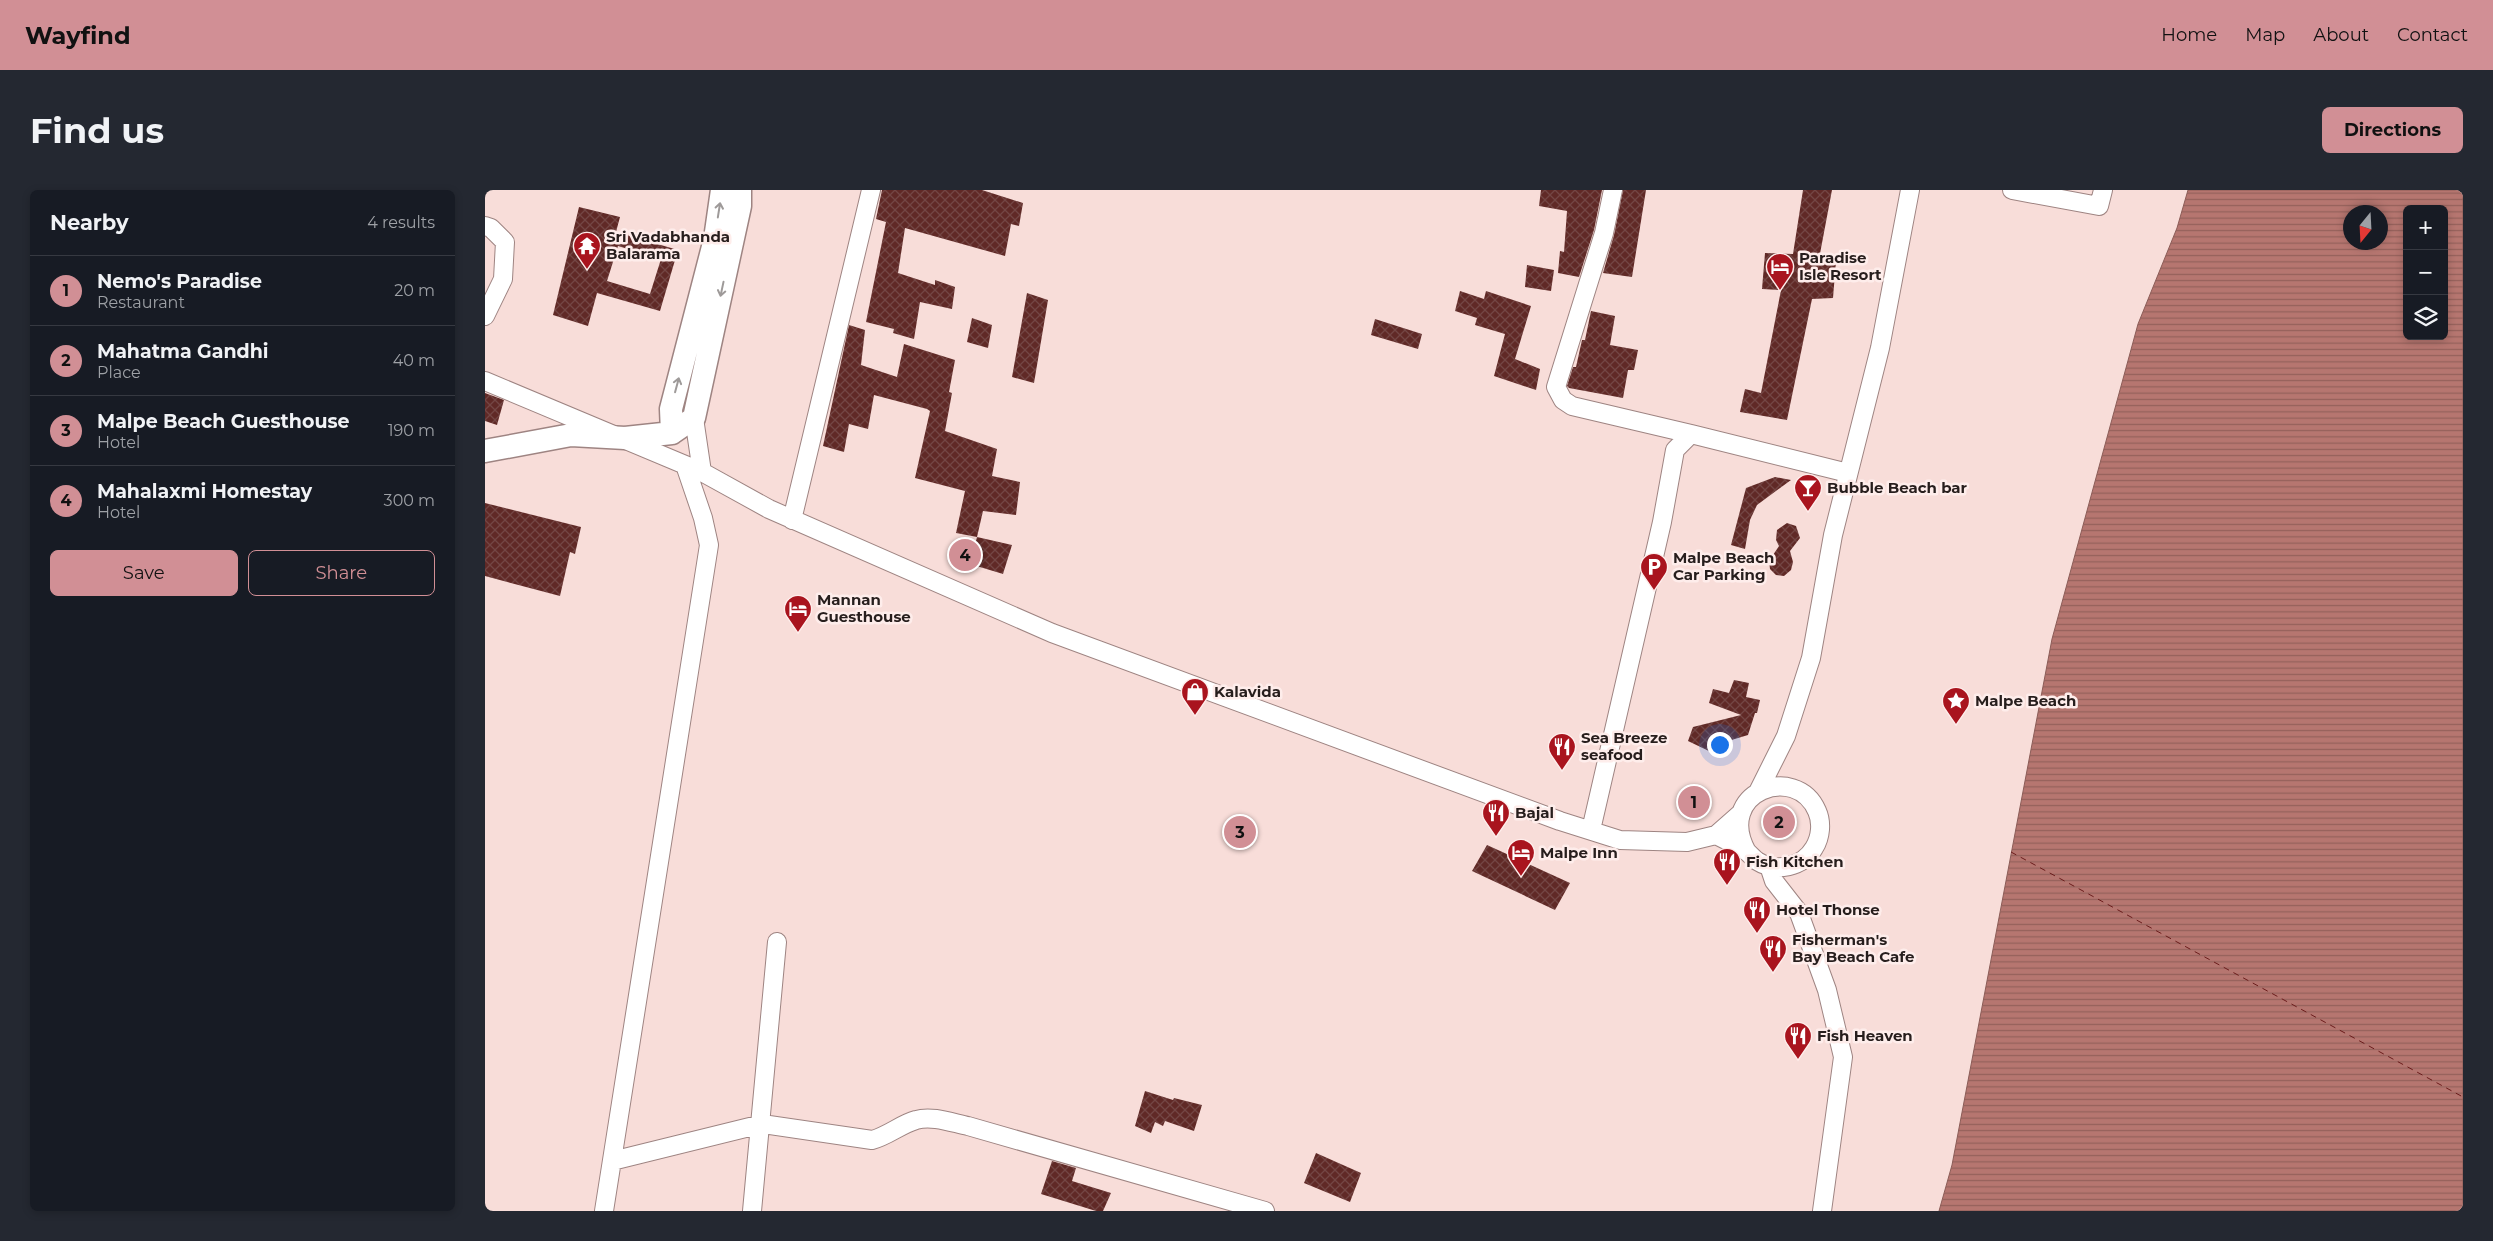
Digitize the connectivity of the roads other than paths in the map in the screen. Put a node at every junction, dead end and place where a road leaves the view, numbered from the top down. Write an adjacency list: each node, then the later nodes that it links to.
1 (722, 190): 12 (main road, one-way to 1)
2 (740, 190): 11 (main road, one-way to 11)
3 (871, 190): 19 (street)
4 (1613, 190): 13 (street)
5 (1910, 190): 18 (street)
6 (2012, 190): 7 (street)
7 (2103, 190)
8 (485, 226): 9 (street)
9 (485, 316)
10 (485, 381): 14 (street)
11 (694, 418): 12 (main road); 17 (street)
12 (672, 433): 14 (main road)
13 (1691, 434): 18 (street); 22 (street)
14 (625, 438): 15 (main road); 16 (street)
15 (485, 451)
16 (685, 465): 17 (street); 28 (street)
17 (703, 472): 19 (street)
18 (1848, 473): 20 (street)
19 (792, 520): 22 (street)
20 (1758, 792): 21 (street); 25 (street)
21 (1741, 813): 23 (street); 24 (street)
22 (1591, 830): 23 (street)
23 (1716, 834): 24 (street)
24 (1747, 852): 25 (street)
25 (1769, 866): 32 (street)
26 (777, 942): 27 (street)
27 (762, 1124): 28 (street); 30 (street); 31 (street)
28 (612, 1161): 29 (street)
29 (604, 1211)
30 (752, 1211)
31 (1265, 1211)
32 (1822, 1211)

